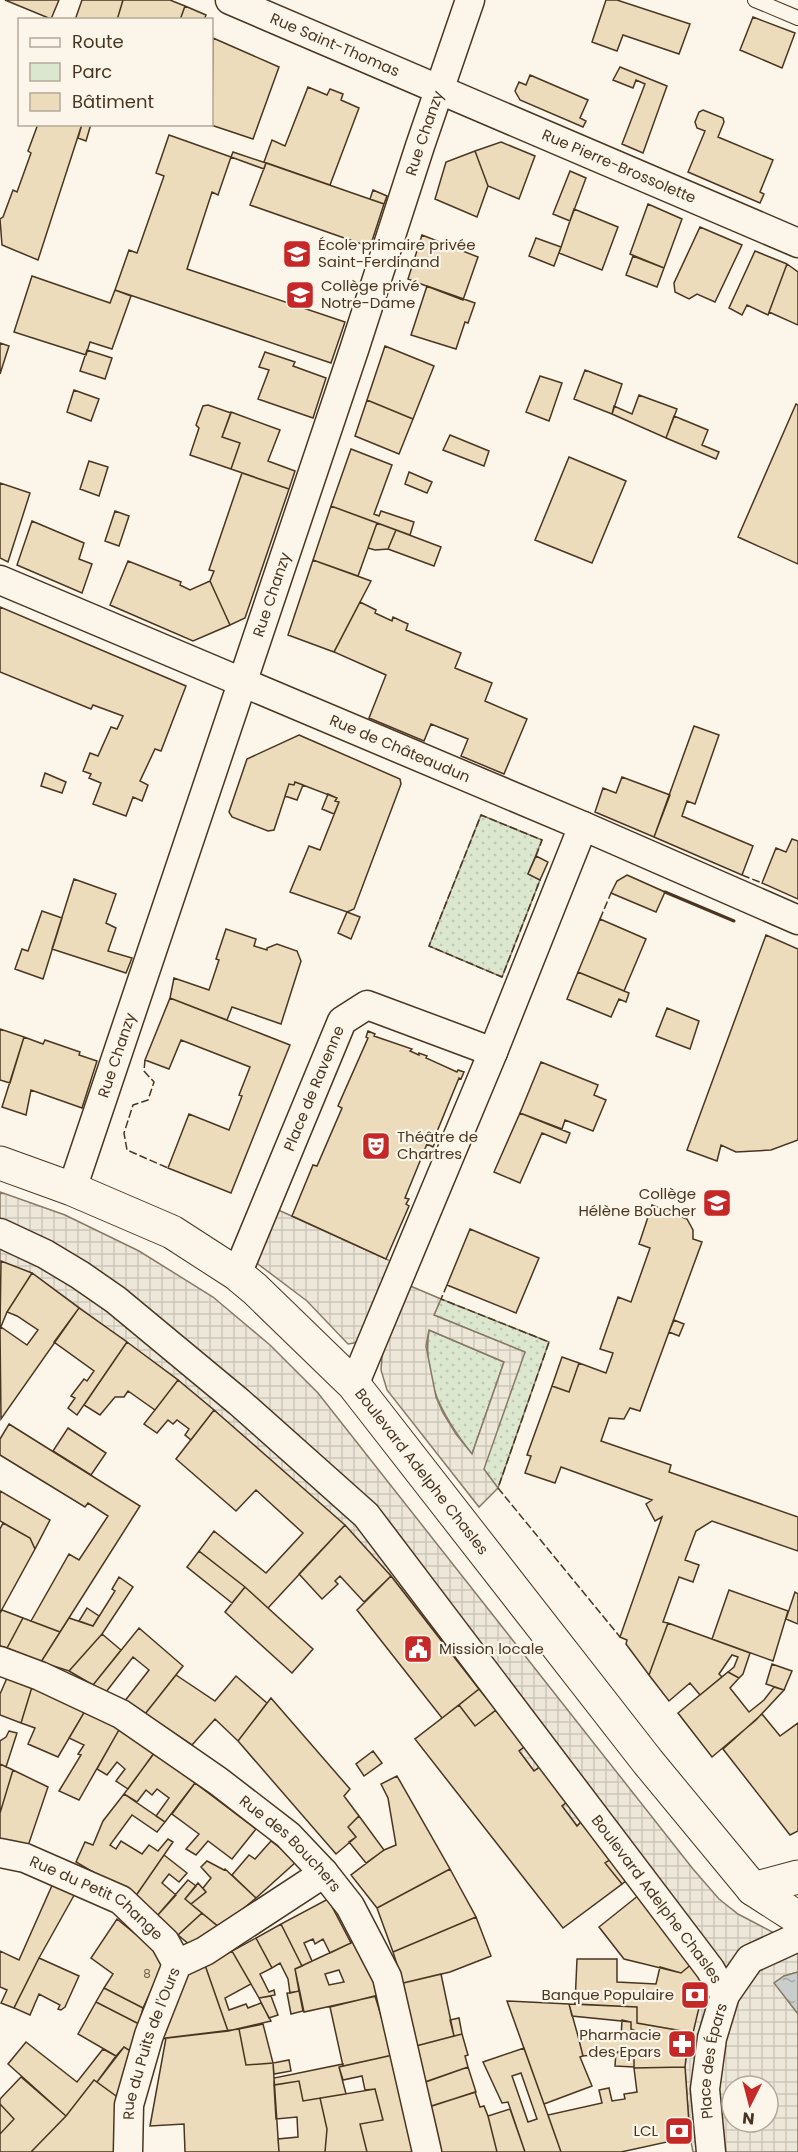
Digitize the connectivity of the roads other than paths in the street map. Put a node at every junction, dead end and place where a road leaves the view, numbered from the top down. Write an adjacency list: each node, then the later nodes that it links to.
1 (230, 0): 5 (street, Rue Saint-Thomas)
2 (470, 0): 5 (street, Rue Chanzy)
3 (754, 0): 4 (lane)
4 (798, 18)
5 (439, 91): 6 (street, Rue Pierre-Brossolette); 8 (street, Rue Chanzy)
6 (798, 243)
7 (0, 580): 8 (street, Rue de Châteaudun)
8 (243, 684): 9 (street, Rue de Châteaudun); 13 (street, Rue Chanzy)
9 (583, 826): 10 (street, Rue de Châteaudun); 11 (street)
10 (798, 920)
11 (493, 1052): 15 (street, Place de Ravenne); 16 (street)
12 (0, 1163): 13 (main road, Boulevard Adelphe Chasles)
13 (72, 1189): 15 (main road, Boulevard Adelphe Chasles)
14 (0, 1233): 25 (street, Boulevard Adelphe Chasles)
15 (237, 1274): 16 (main road, Boulevard Adelphe Chasles)
16 (354, 1385): 21 (main road, Boulevard Adelphe Chasles)
17 (0, 1661): 19 (street, Rue des Bouchers)
18 (0, 1852): 24 (street, Rue du Petit Change)
19 (324, 1873): 24 (street, Rue du Puits de l'Ours); 27 (street, Rue des Bouchers)
20 (798, 1877): 21 (main road)
21 (753, 1889): 22 (main road)
22 (798, 1918)
23 (798, 1937): 25 (street, Place des Épars)
24 (177, 1964): 26 (street, Rue du Puits de l'Ours)
25 (725, 1995): 28 (street, Place des Épars)
26 (128, 2152)
27 (427, 2152)
28 (711, 2152)

